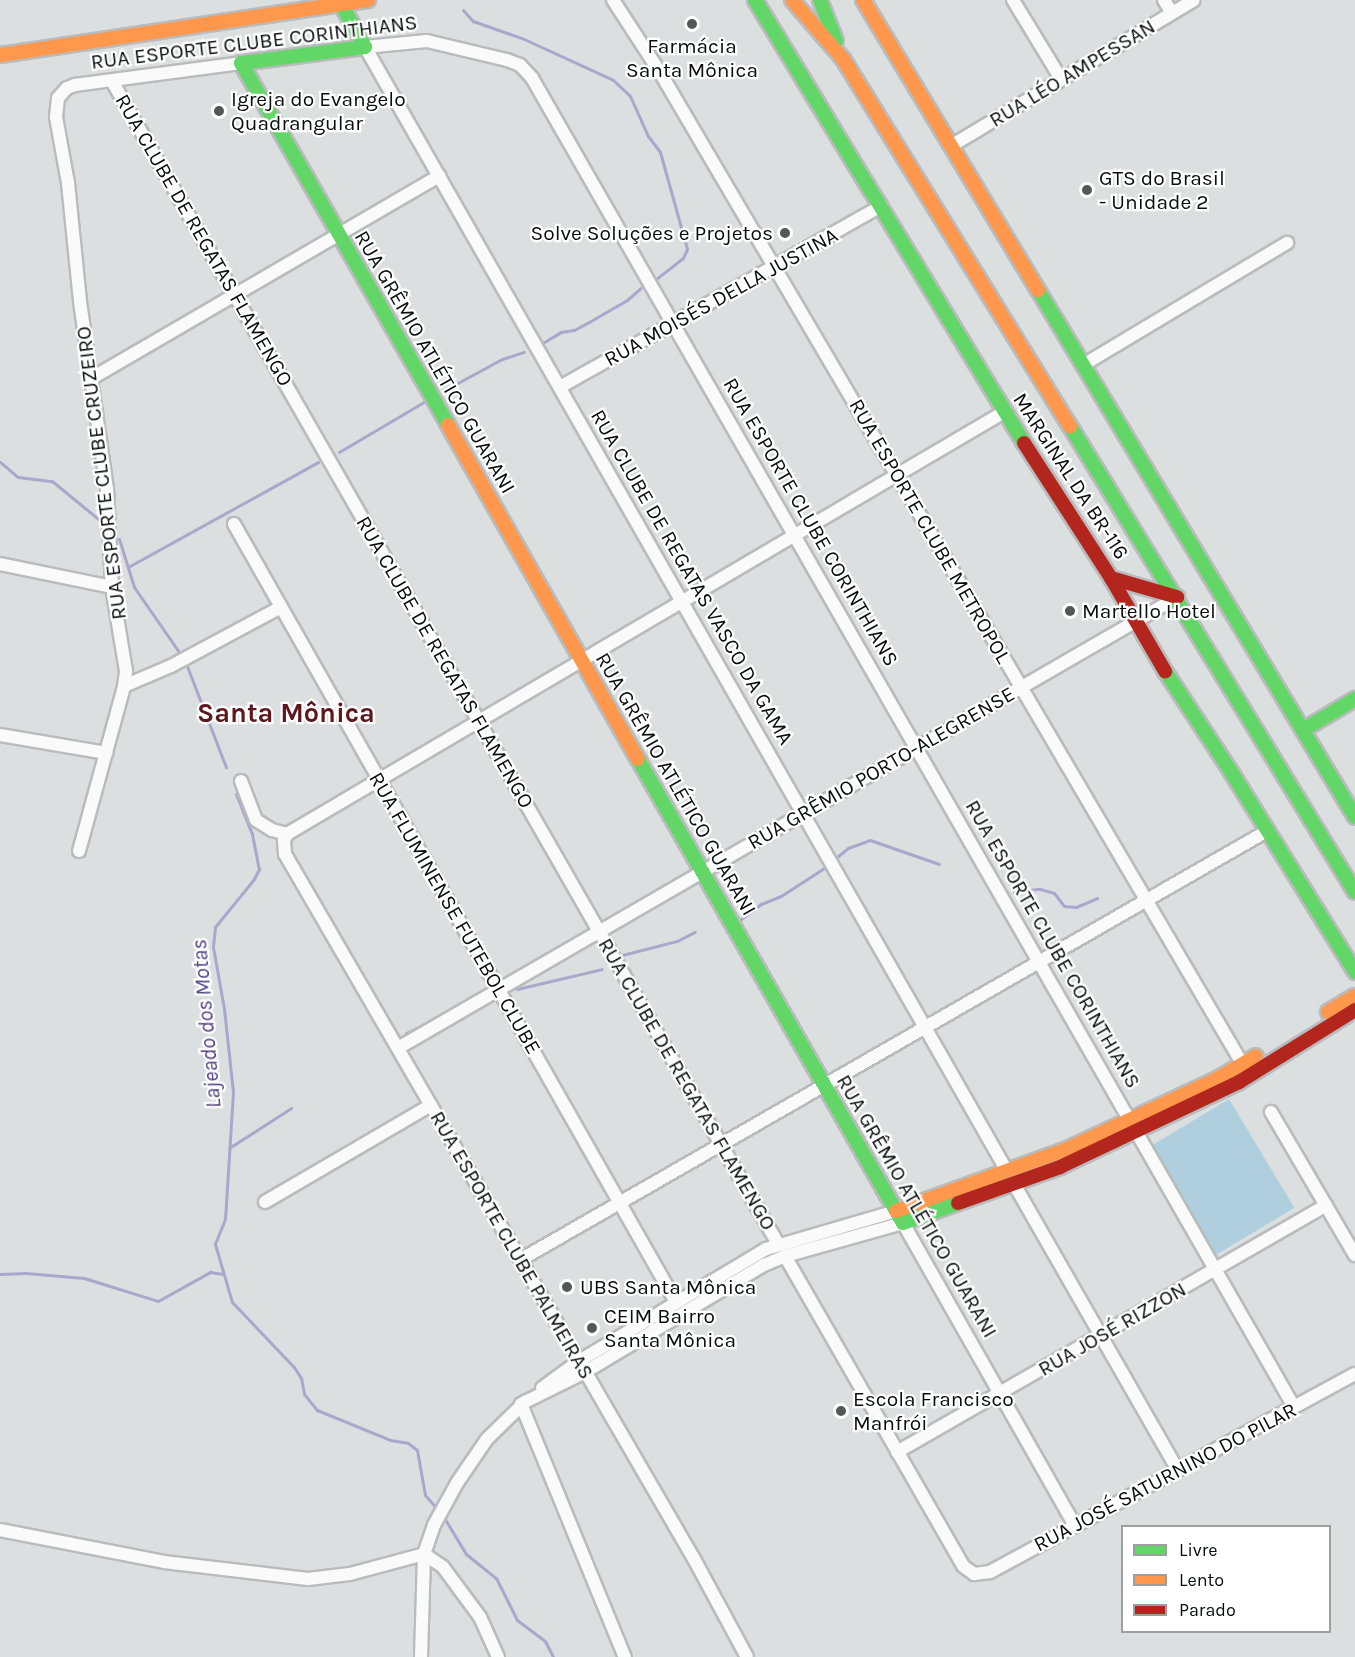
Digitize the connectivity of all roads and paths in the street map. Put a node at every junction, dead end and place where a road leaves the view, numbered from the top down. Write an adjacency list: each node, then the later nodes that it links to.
1 (368, 0): 10 (main road)
2 (613, 0): 24 (street, RUA ESPORTE CLUBE METROPOL)
3 (755, 0): 21 (main road, MARGINAL DA BR-116)
4 (792, 0): 14 (main road)
5 (820, 0): 14 (main road)
6 (863, 0): 19 (main road)
7 (1012, 0): 16 (street)
8 (1164, 0): 11 (street)
9 (1194, 0): 11 (street, RUA LÉO AMPESSAN)
10 (341, 4): 12 (main road, RUA CLUBE DE REGATAS VASCO DA GAMA); 13 (main road)
11 (1172, 13): 16 (street, RUA LÉO AMPESSAN)
12 (365, 47): 15 (main road, RUA ESPORTE CLUBE CORINTHIANS); 20 (street, RUA CLUBE DE REGATAS VASCO DA GAMA); 26 (street, RUA ESPORTE CLUBE CORINTHIANS)
13 (0, 55)
14 (843, 59): 34 (main road)
15 (241, 63): 17 (street, RUA ESPORTE CLUBE CORINTHIANS); 22 (main road, RUA GRÊMIO ATLÉTICO GUARANI)
16 (1061, 79): 19 (street, RUA LÉO AMPESSAN)
17 (112, 81): 18 (street, RUA ESPORTE CLUBE CORINTHIANS); 25 (street, RUA CLUBE DE REGATAS FLAMENGO)
18 (61, 93): 28 (street, RUA ESPORTE CLUBE CRUZEIRO)
19 (951, 146): 27 (main road)
20 (439, 176): 22 (street); 29 (street, RUA CLUBE DE REGATAS VASCO DA GAMA)
21 (881, 206): 24 (street, RUA MOISÉS DELLA JUSTINA); 30 (main road, MARGINAL DA BR-116)
22 (339, 235): 25 (street); 42 (main road, RUA GRÊMIO ATLÉTICO GUARANI)
23 (1287, 243): 27 (street)
24 (774, 266): 26 (street, RUA MOISÉS DELLA JUSTINA); 31 (street, RUA ESPORTE CLUBE METROPOL)
25 (235, 295): 28 (street); 46 (street, RUA CLUBE DE REGATAS FLAMENGO)
26 (673, 324): 29 (street, RUA MOISÉS DELLA JUSTINA); 33 (street, RUA ESPORTE CLUBE CORINTHIANS)
27 (1083, 364): 47 (main road)
28 (92, 378): 37 (street, RUA ESPORTE CLUBE CRUZEIRO)
29 (560, 387): 39 (street, RUA CLUBE DE REGATAS VASCO DA GAMA)
30 (1004, 412): 31 (street); 36 (main road, MARGINAL DA BR-116)
31 (897, 475): 33 (street); 44 (street, RUA ESPORTE CLUBE METROPOL)
32 (234, 524): 40 (street, RUA FLUMINENSE FUTEBOL CLUBE)
33 (794, 535): 39 (street); 49 (street, RUA ESPORTE CLUBE CORINTHIANS)
34 (1148, 551): 36 (main road); 38 (main road)
35 (0, 564): 37 (street)
36 (1111, 578): 38 (main road); 41 (main road, MARGINAL DA BR-116)
37 (112, 587): 43 (street, RUA ESPORTE CLUBE CRUZEIRO)
38 (1177, 597): 41 (street, RUA GRÊMIO PORTO-ALEGRENSE); 59 (main road)
39 (682, 601): 42 (street); 53 (street, RUA CLUBE DE REGATAS VASCO DA GAMA)
40 (281, 607): 43 (street); 51 (street, RUA FLUMINENSE FUTEBOL CLUBE)
41 (1136, 620): 44 (street, RUA GRÊMIO PORTO-ALEGRENSE); 55 (main road, MARGINAL DA BR-116)
42 (582, 660): 46 (street); 58 (main road, RUA GRÊMIO ATLÉTICO GUARANI)
43 (124, 686): 50 (street, RUA ESPORTE CLUBE CRUZEIRO)
44 (1022, 687): 49 (street, RUA GRÊMIO PORTO-ALEGRENSE); 60 (street, RUA ESPORTE CLUBE METROPOL)
45 (1355, 699): 47 (main road)
46 (479, 721): 51 (street); 61 (street, RUA CLUBE DE REGATAS FLAMENGO)
47 (1303, 730): 54 (main road)
48 (0, 735): 50 (street)
49 (916, 748): 53 (street, RUA GRÊMIO PORTO-ALEGRENSE); 62 (street, RUA ESPORTE CLUBE CORINTHIANS)
50 (106, 753): 57 (street, RUA ESPORTE CLUBE CRUZEIRO)
51 (379, 780): 56 (street); 64 (street, RUA FLUMINENSE FUTEBOL CLUBE)
52 (241, 781): 56 (street)
53 (803, 814): 58 (street, RUA GRÊMIO PORTO-ALEGRENSE); 67 (street, RUA CLUBE DE REGATAS VASCO DA GAMA)
54 (1355, 817)
55 (1267, 831): 60 (street); 63 (main road, MARGINAL DA BR-116)
56 (287, 834): 68 (street, RUA ESPORTE CLUBE PALMEIRAS)
57 (79, 850)
58 (702, 872): 61 (street, RUA GRÊMIO PORTO-ALEGRENSE); 70 (main road, RUA GRÊMIO ATLÉTICO GUARANI)
59 (1355, 892)
60 (1147, 901): 62 (street); 69 (street, RUA ESPORTE CLUBE METROPOL)
61 (599, 931): 64 (street, RUA GRÊMIO PORTO-ALEGRENSE); 74 (street, RUA CLUBE DE REGATAS FLAMENGO)
62 (1039, 962): 67 (street); 73 (street, RUA ESPORTE CLUBE CORINTHIANS)
63 (1355, 972)
64 (498, 990): 68 (street, RUA GRÊMIO PORTO-ALEGRENSE); 77 (street, RUA FLUMINENSE FUTEBOL CLUBE)
65 (1355, 996): 69 (main road)
66 (1355, 1010): 73 (main road)
67 (925, 1027): 70 (street); 75 (street, RUA CLUBE DE REGATAS VASCO DA GAMA)
68 (398, 1048): 71 (street, RUA ESPORTE CLUBE PALMEIRAS)
69 (1243, 1065): 73 (main road)
70 (824, 1085): 74 (street); 79 (main road, RUA GRÊMIO ATLÉTICO GUARANI)
71 (431, 1105): 76 (street); 83 (street, RUA ESPORTE CLUBE PALMEIRAS)
72 (1271, 1112): 78 (street)
73 (1133, 1126): 75 (main road); 84 (street, RUA ESPORTE CLUBE CORINTHIANS)
74 (721, 1144): 77 (street); 80 (street, RUA CLUBE DE REGATAS FLAMENGO)
75 (1011, 1178): 79 (main road); 86 (street, RUA CLUBE DE REGATAS VASCO DA GAMA)
76 (265, 1203)
77 (620, 1203): 83 (street); 85 (street, RUA FLUMINENSE FUTEBOL CLUBE)
78 (1326, 1205): 81 (street); 84 (street, RUA JOSÉ RIZZON)
79 (899, 1217): 80 (street); 82 (street); 89 (street, RUA GRÊMIO ATLÉTICO GUARANI)
80 (778, 1244): 85 (street)
81 (1355, 1255)
82 (785, 1256): 87 (street); 92 (street)
83 (520, 1260): 87 (street, RUA ESPORTE CLUBE PALMEIRAS)
84 (1215, 1269): 86 (street, RUA JOSÉ RIZZON); 91 (street, RUA ESPORTE CLUBE CORINTHIANS)
85 (676, 1302): 87 (street)
86 (1101, 1335): 89 (street, RUA JOSÉ RIZZON); 93 (street, RUA CLUBE DE REGATAS VASCO DA GAMA)
87 (582, 1366): 90 (street); 100 (street, RUA ESPORTE CLUBE PALMEIRAS)
88 (1355, 1374): 91 (street, RUA JOSÉ SATURNINO DO PILAR)
89 (1000, 1393): 92 (street, RUA JOSÉ RIZZON); 94 (street, RUA GRÊMIO ATLÉTICO GUARANI)
90 (521, 1404): 96 (street); 99 (street)
91 (1294, 1407): 93 (street, RUA JOSÉ SATURNINO DO PILAR)
92 (897, 1452): 94 (street, RUA JOSÉ SATURNINO DO PILAR)
93 (1178, 1470): 94 (street, RUA JOSÉ SATURNINO DO PILAR)
94 (1076, 1526)
95 (0, 1530): 96 (street)
96 (424, 1554): 97 (street); 98 (street)
97 (421, 1657)
98 (498, 1657)
99 (625, 1657)
100 (747, 1657)

